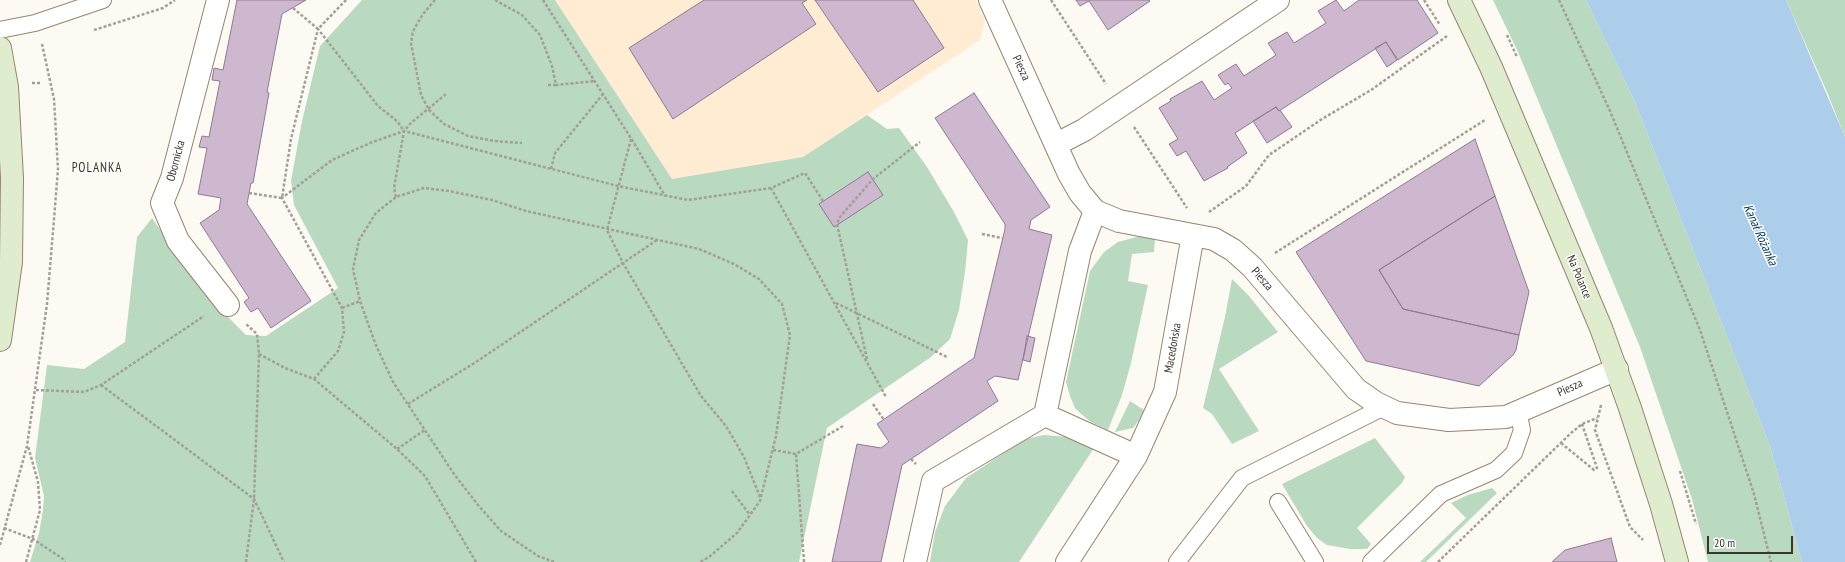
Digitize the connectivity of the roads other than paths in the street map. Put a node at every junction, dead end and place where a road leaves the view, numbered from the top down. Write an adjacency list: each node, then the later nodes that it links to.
1 (218, 0): 11 (street, Obornicka)
2 (990, 0): 8 (street, Piesza)
3 (1278, 0): 8 (street)
4 (1459, 0): 13 (street, Na Polance)
5 (95, 2): 6 (lane)
6 (0, 30)
7 (0, 48): 12 (street)
8 (1057, 144): 9 (street, Piesza)
9 (1095, 212): 10 (street, Piesza); 16 (street)
10 (1193, 235): 14 (street, Piesza); 17 (street, Macedońska)
11 (228, 304)
12 (0, 340)
13 (1617, 369): 15 (street, Piesza); 24 (street, Na Polance)
14 (1384, 407): 15 (street, Piesza); 21 (lane)
15 (1518, 411): 23 (lane)
16 (1045, 415): 17 (street); 19 (street)
17 (1136, 456): 20 (street, Macedońska)
18 (1278, 502): 22 (lane)
19 (915, 562)
20 (1067, 562)
21 (1177, 562)
22 (1315, 562)
23 (1371, 562)
24 (1677, 562)

